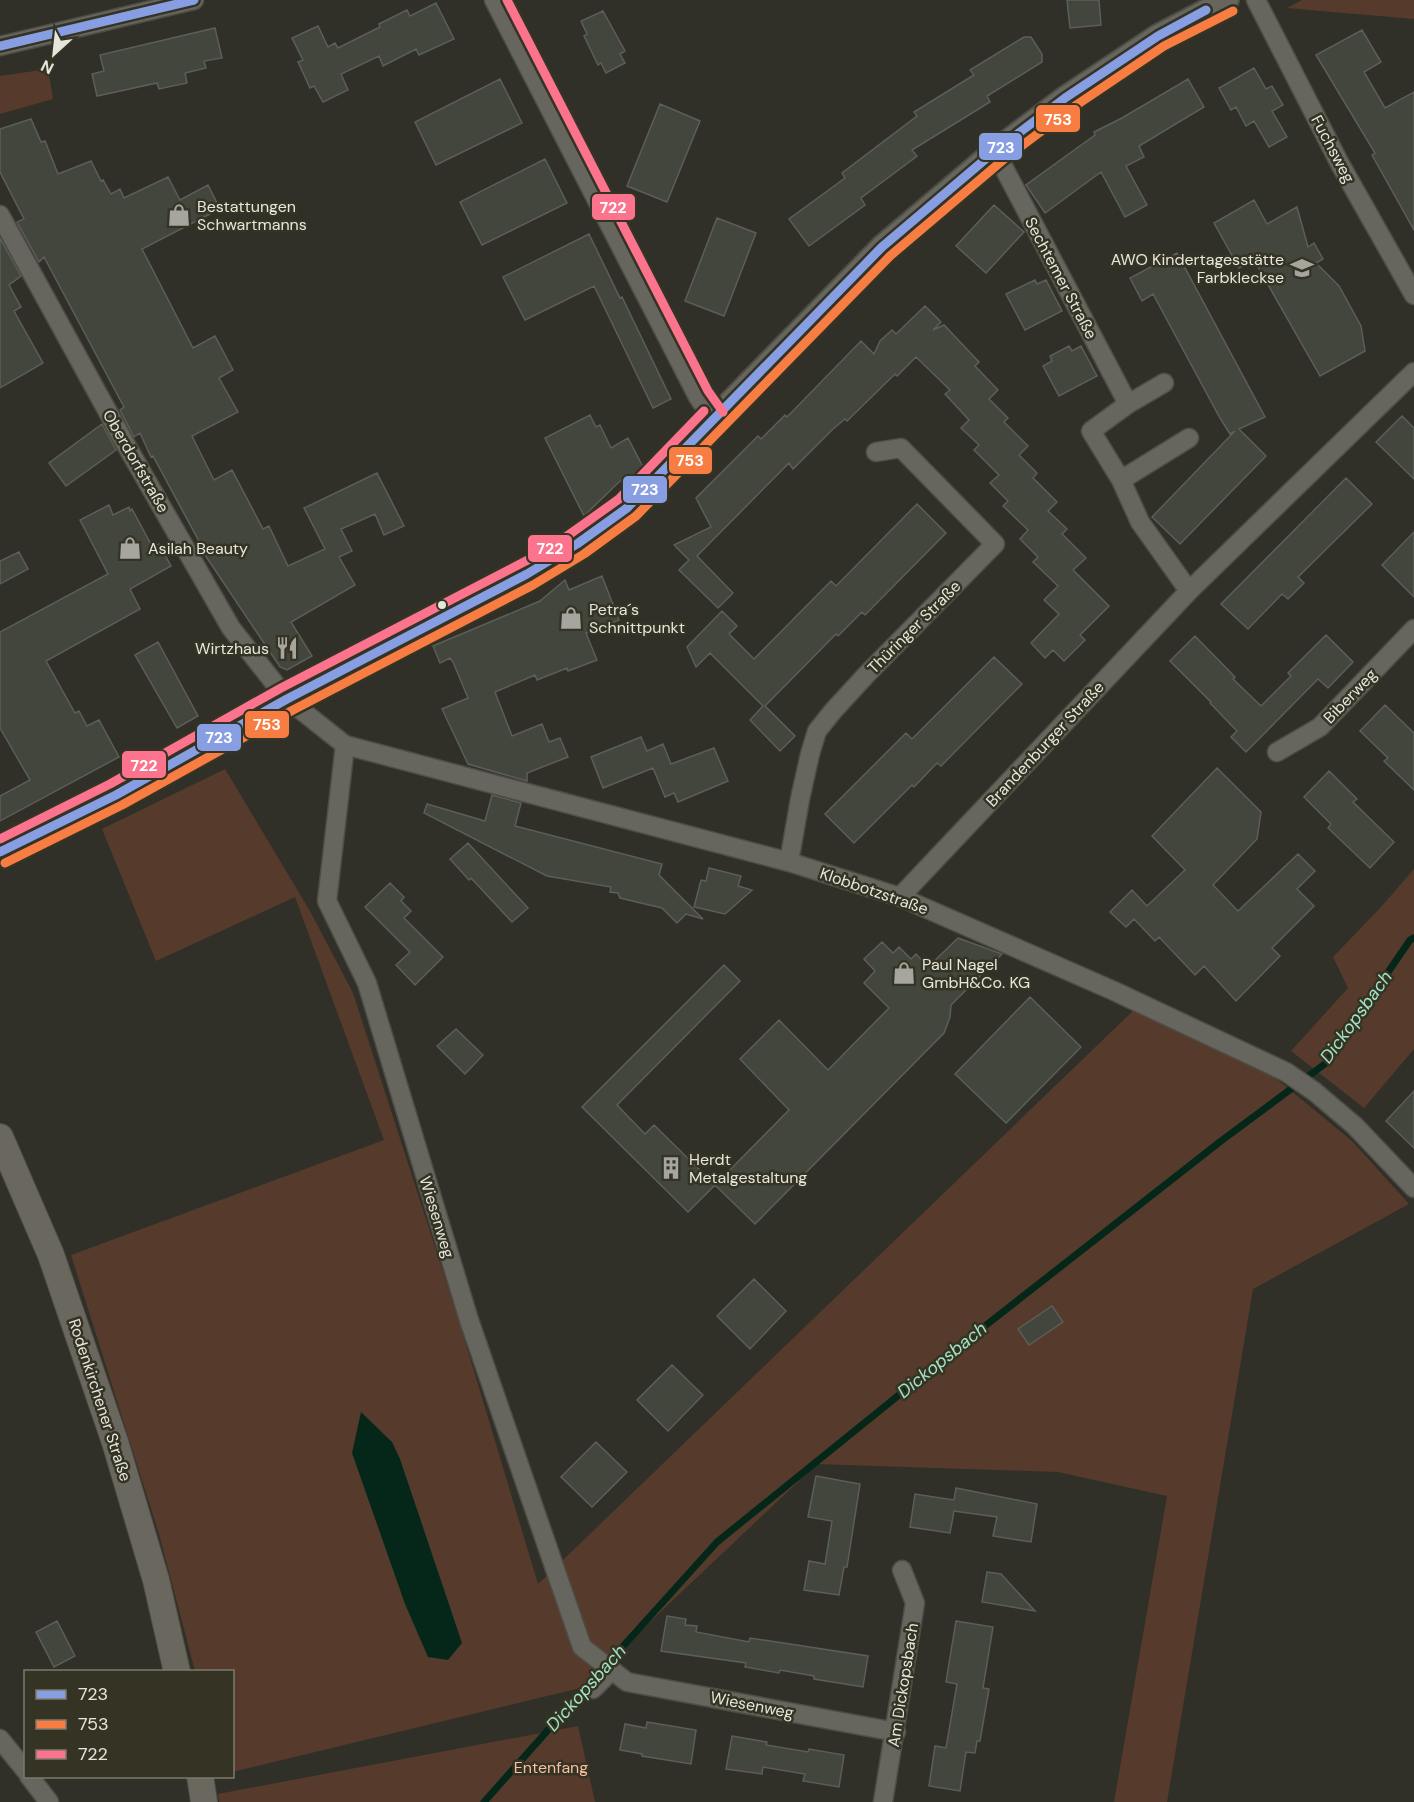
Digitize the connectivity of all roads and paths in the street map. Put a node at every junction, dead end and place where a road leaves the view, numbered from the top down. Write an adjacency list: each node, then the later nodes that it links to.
1 (194, 0): 6 (street)
2 (494, 0): 13 (street)
3 (1227, 0): 5 (street)
4 (1256, 0): 9 (street, Fuchsweg)
5 (1204, 5): 7 (street)
6 (0, 46)
7 (995, 151): 12 (street, Sechtemer Straße); 13 (street)
8 (0, 215): 19 (street, Oberdorfstraße)
9 (1414, 295)
10 (1414, 372): 17 (street, Brandenburger Straße)
11 (1164, 383): 12 (street)
12 (1128, 404): 16 (street)
13 (713, 419): 19 (street)
14 (1190, 438): 16 (street)
15 (876, 452): 23 (street, Thüringer Straße)
16 (1121, 480): 17 (street)
17 (1189, 591): 24 (street, Brandenburger Straße)
18 (1414, 629): 21 (street, Biberweg)
19 (287, 699): 20 (street, Klobbotzstraße); 22 (street)
20 (345, 745): 23 (street, Klobbotzstraße); 28 (street, Wiesenweg)
21 (1277, 752)
22 (0, 852)
23 (789, 862): 24 (street, Klobbotzstraße)
24 (900, 897): 26 (street, Klobbotzstraße)
25 (0, 1137): 29 (main road, Rodenkirchener Straße)
26 (1414, 1188)
27 (902, 1569): 31 (street, Am Dickopsbach)
28 (608, 1667): 30 (street); 31 (street, Wiesenweg)
29 (177, 1670)
30 (593, 1689)
31 (896, 1732): 38 (street, Am Dickopsbach)
32 (0, 1739): 33 (street)
33 (24, 1769)
34 (31, 1778): 36 (street)
35 (200, 1778): 37 (main road)
36 (49, 1802)
37 (204, 1802)
38 (884, 1802)

